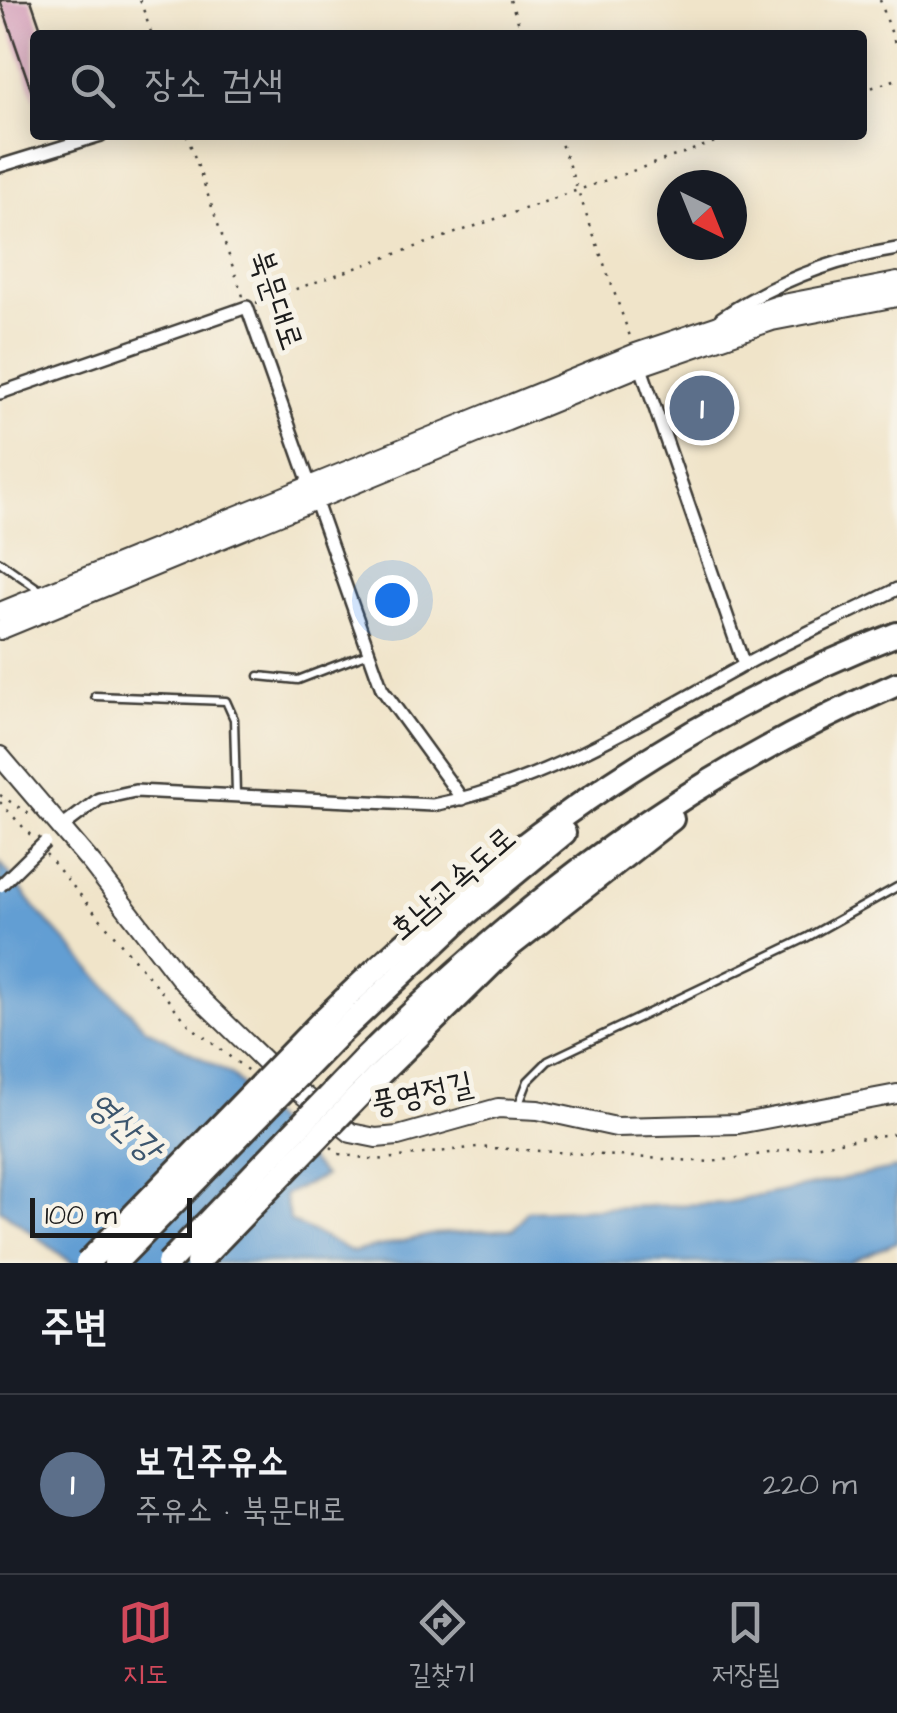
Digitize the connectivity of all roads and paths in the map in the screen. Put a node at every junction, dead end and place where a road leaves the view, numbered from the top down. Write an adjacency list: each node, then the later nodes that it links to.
1 (140, 0): 4 (path)
2 (510, 0): 5 (path)
3 (880, 0): 6 (path)
4 (150, 30)
5 (521, 30)
6 (897, 49)
7 (897, 79): 8 (path)
8 (867, 89)
9 (85, 140): 13 (street)
10 (189, 140): 18 (path, 북문대로)
11 (560, 140): 14 (path)
12 (722, 140): 14 (path)
13 (0, 166)
14 (578, 190): 18 (path); 20 (path)
15 (897, 249): 19 (street)
16 (897, 282): 19 (main road)
17 (897, 297): 20 (main road)
18 (247, 306): 21 (street); 22 (street, 북문대로)
19 (710, 326): 20 (main road)
20 (638, 359): 22 (main road); 30 (street)
21 (0, 393)
22 (312, 492): 25 (main road); 27 (main road); 29 (street, 북문대로)
23 (0, 562): 25 (lane)
24 (897, 589): 30 (street)
25 (45, 593): 26 (main road)
26 (0, 612)
27 (0, 630)
28 (897, 634): 42 (highway, 호남고속도로)
29 (368, 654): 31 (lane); 37 (street, 북문대로)
30 (744, 665): 37 (street)
31 (259, 676)
32 (897, 684): 43 (highway, 호남고속도로)
33 (897, 695): 43 (highway)
34 (95, 696): 36 (lane)
35 (0, 756): 39 (main road, 풍영정길)
36 (236, 793): 37 (street); 39 (street)
37 (462, 799)
38 (0, 802): 44 (path)
39 (54, 834): 40 (street, bridge); 46 (main road, 풍영정길)
40 (0, 886)
41 (897, 887): 46 (lane)
42 (331, 1027): 49 (highway, bridge); 50 (highway, 호남고속도로, bridge)
43 (371, 1068): 51 (highway, 호남고속도로, bridge); 52 (highway, bridge)
44 (258, 1080)
45 (897, 1094): 46 (main road, 풍영정길)
46 (518, 1108)
47 (897, 1132): 48 (path)
48 (326, 1142)
49 (87, 1263)
50 (115, 1263)
51 (168, 1263)
52 (197, 1263)

